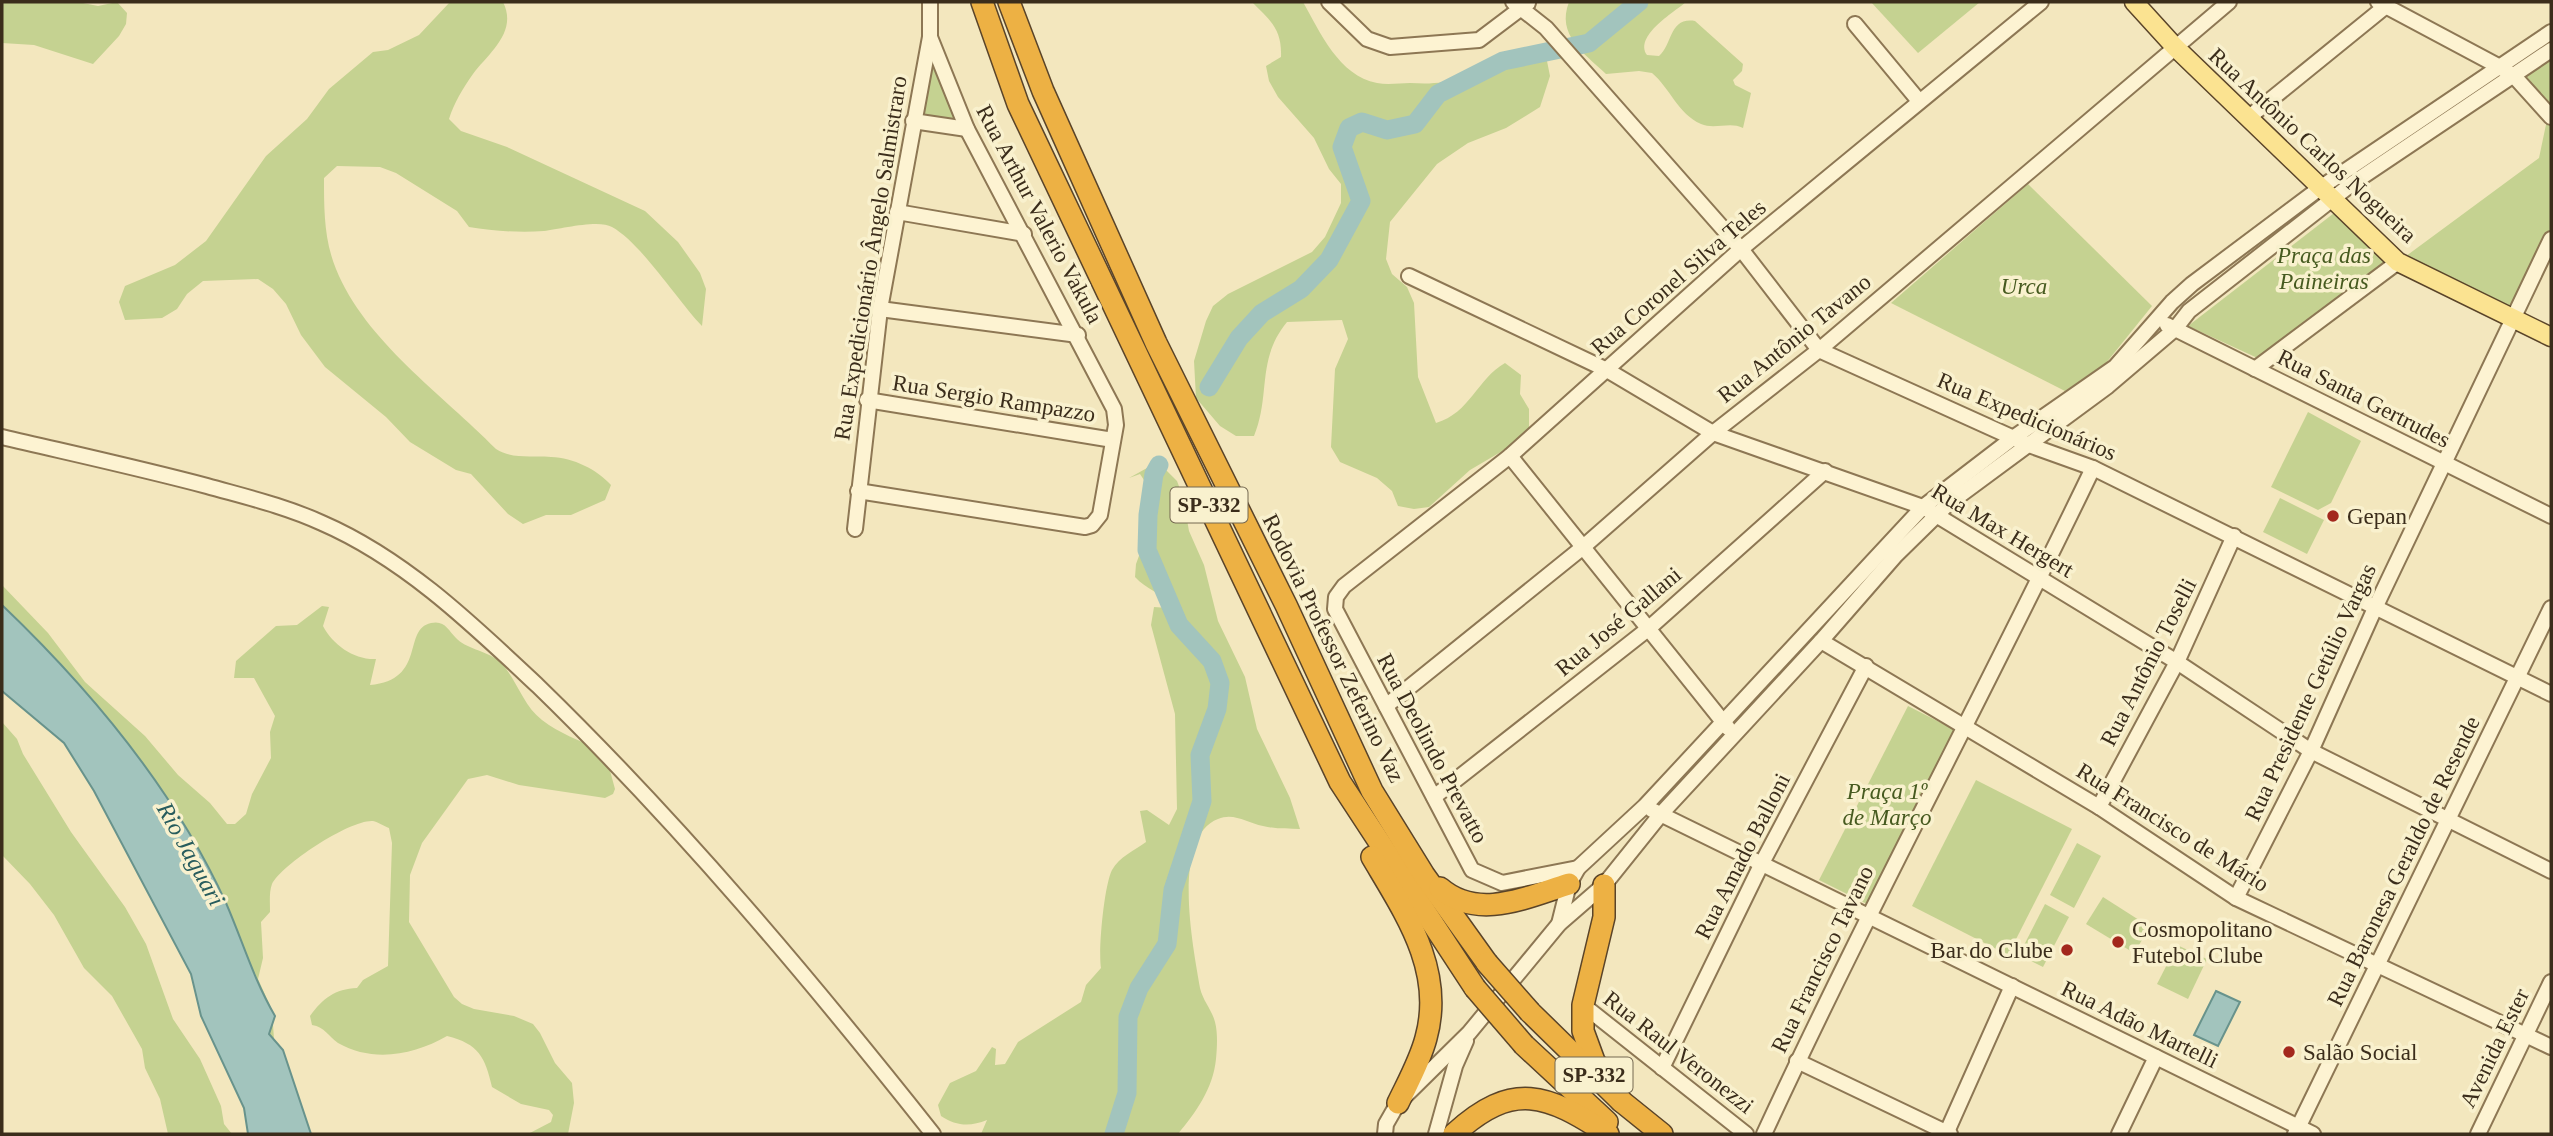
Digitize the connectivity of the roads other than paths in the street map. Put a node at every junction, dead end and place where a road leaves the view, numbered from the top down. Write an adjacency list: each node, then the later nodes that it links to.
1 (930, 2): 15 (street)
2 (967, 2): 21 (highway)
3 (982, 2): 21 (highway, SP-332)
4 (1009, 2): 14 (highway, Rodovia Professor Zeferino Vaz / SP-332)
5 (1015, 2): 14 (highway)
6 (1329, 2): 10 (street)
7 (2040, 2): 20 (street, Rua Coronel Silva Teles)
8 (2134, 2): 16 (main road, Rua Antônio Carlos Nogueira)
9 (2230, 2): 16 (street, Rua Antônio Tavano)
10 (1521, 4): 30 (street, Rua Expedicionários)
11 (2382, 4): 18 (street); 23 (street)
12 (1855, 24): 20 (street)
13 (2551, 32): 18 (street)
14 (1020, 35): 85 (highway, Rodovia Professor Zeferino Vaz / SP-332)
15 (930, 37): 24 (street, Rua Expedicionário Ângelo Salmistraro); 25 (street, Rua Arthur Valerio Vakula)
16 (2175, 47): 23 (main road, Rua Antônio Carlos Nogueira); 41 (street, Rua Antônio Tavano)
17 (2551, 50): 19 (street)
18 (2498, 66): 19 (street); 26 (street)
19 (2514, 76): 22 (street); 26 (street)
20 (1919, 101): 30 (street, Rua Coronel Silva Teles)
21 (1018, 104): 76 (highway, SP-332)
22 (2551, 117)
23 (2248, 118): 26 (main road, Rua Antônio Carlos Nogueira)
24 (913, 121): 25 (street); 27 (street, Rua Expedicionário Ângelo Salmistraro)
25 (967, 129): 28 (street, Rua Arthur Valerio Vakula)
26 (2326, 194): 32 (main road, Rua Antônio Carlos Nogueira); 37 (street); 38 (street)
27 (897, 212): 28 (street); 35 (street, Rua Expedicionário Ângelo Salmistraro)
28 (1024, 234): 39 (street, Rua Arthur Valerio Vakula)
29 (2551, 239): 34 (street, Rua Presidente Getúlio Vargas)
30 (1741, 249): 41 (street, Rua Expedicionários); 43 (street, Rua Coronel Silva Teles)
31 (2551, 261): 34 (street)
32 (2398, 262): 36 (main road, Rua Antônio Carlos Nogueira); 42 (street)
33 (1409, 276): 43 (street, Rua Max Hergert)
34 (2533, 276): 36 (street, Rua Presidente Getúlio Vargas)
35 (880, 309): 39 (street); 44 (street, Rua Expedicionário Ângelo Salmistraro)
36 (2513, 319): 40 (main road, Rua Antônio Carlos Nogueira); 51 (street, Rua Presidente Getúlio Vargas)
37 (2157, 320): 38 (street, Rua Santa Gertrudes); 47 (street)
38 (2175, 329): 42 (street, Rua Santa Gertrudes); 49 (street)
39 (1078, 335): 48 (street, Rua Arthur Valerio Vakula)
40 (2551, 337)
41 (1819, 350): 45 (street, Rua Antônio Tavano); 47 (street, Rua Expedicionários)
42 (2255, 369): 51 (street, Rua Santa Gertrudes)
43 (1607, 370): 45 (street, Rua Max Hergert); 50 (street, Rua Coronel Silva Teles)
44 (867, 400): 48 (street, Rua Sergio Rampazzo); 54 (street, Rua Expedicionário Ângelo Salmistraro)
45 (1713, 433): 53 (street, Rua Max Hergert); 60 (street, Rua Antônio Tavano)
46 (2, 437): 104 (street)
47 (2013, 438): 49 (street, Rua Expedicionários); 55 (street)
48 (1113, 440): 54 (street)
49 (2029, 445): 52 (street, Rua Expedicionários); 56 (street)
50 (1510, 456): 60 (street); 62 (street, Rua Coronel Silva Teles)
51 (2443, 463): 57 (street, Rua Santa Gertrudes); 63 (street, Rua Presidente Getúlio Vargas)
52 (2094, 468): 59 (street, Rua Expedicionários); 61 (street, Rua Francisco Tavano)
53 (1825, 471): 55 (street, Rua Max Hergert); 65 (street, Rua José Gallani)
54 (858, 491): 58 (street, Rua Expedicionário Ângelo Salmistraro)
55 (1923, 507): 56 (street, Rua Max Hergert); 72 (street)
56 (1938, 515): 61 (street, Rua Max Hergert); 66 (street)
57 (2551, 516)
58 (855, 529)
59 (2234, 536): 63 (street, Rua Expedicionários); 67 (street, Rua Antônio Toselli)
60 (1582, 548): 65 (street); 71 (street, Rua Antônio Tavano)
61 (2040, 579): 67 (street, Rua Max Hergert); 73 (street, Rua Francisco Tavano)
62 (1345, 586): 71 (street, Rua Deolindo Prevatto)
63 (2375, 608): 69 (street, Rua Expedicionários); 75 (street, Rua Presidente Getúlio Vargas)
64 (2551, 608): 69 (street, Rua Baronesa Geraldo de Resende)
65 (1648, 629): 72 (street); 77 (street, Rua José Gallani)
66 (1821, 641): 68 (street, Rua Francisco de Mário); 74 (street)
67 (2177, 662): 75 (street, Rua Max Hergert); 79 (street, Rua Antônio Toselli)
68 (1866, 666): 73 (street, Rua Francisco de Mário); 82 (street, Rua Amado Balloni)
69 (2518, 678): 70 (street, Rua Expedicionários); 81 (street, Rua Baronesa Geraldo de Resende)
70 (2551, 694)
71 (1386, 706): 77 (street, Rua Deolindo Prevatto)
72 (1723, 723): 74 (street); 78 (street)
73 (1965, 724): 79 (street, Rua Francisco de Mário); 88 (street, Rua Francisco Tavano)
74 (1734, 734): 80 (street)
75 (2311, 751): 81 (street, Rua Max Hergert); 87 (street, Rua Presidente Getúlio Vargas)
76 (1340, 782): 102 (highway); 109 (highway, SP-332, bridge)
77 (1434, 797): 84 (street, Rua Deolindo Prevatto)
78 (1645, 806): 80 (street, Rua Adão Martelli); 84 (street)
79 (2099, 807): 87 (street, Rua Francisco de Mário)
80 (1661, 814): 82 (street, Rua Adão Martelli); 86 (street)
81 (2447, 821): 83 (street, Rua Max Hergert); 90 (street, Rua Baronesa Geraldo de Resende)
82 (1762, 863): 88 (street, Rua Adão Martelli); 100 (street, Rua Amado Balloni)
83 (2551, 871)
84 (1578, 872): 85 (highway); 86 (street); 89 (street)
85 (1424, 875): 99 (highway, Rodovia Professor Zeferino Vaz / SP-332, bridge)
86 (1602, 885): 89 (street); 93 (highway); 99 (highway)
87 (2236, 898): 90 (street, Rua Francisco de Mário)
88 (1867, 915): 92 (street, Rua Adão Martelli); 98 (street, Rua Francisco Tavano)
89 (1559, 924): 94 (street)
90 (2376, 967): 95 (street, Rua Francisco de Mário); 103 (street, Rua Baronesa Geraldo de Resende)
91 (2551, 982): 95 (street, Avenida Ester)
92 (2012, 986): 97 (street, Rua Adão Martelli); 113 (street)
93 (1583, 1005): 100 (street, Rua Raul Veronezzi); 101 (highway)
94 (1469, 1033): 102 (street); 106 (street)
95 (2526, 1035): 96 (street, Rua Francisco de Mário); 116 (street, Avenida Ester)
96 (2551, 1047)
97 (2156, 1057): 103 (street, Rua Adão Martelli); 114 (street)
98 (1797, 1061): 112 (street, Rua Francisco Tavano); 113 (street)
99 (1581, 1063): 101 (highway, Rodovia Professor Zeferino Vaz / SP-332)
100 (1662, 1068): 111 (street, Rua Raul Veronezzi)
101 (1621, 1101): 110 (highway, Rodovia Professor Zeferino Vaz / SP-332)
102 (1398, 1103): 105 (street)
103 (2297, 1131): 115 (street, Rua Adão Martelli)
104 (933, 1134)
105 (1385, 1134)
106 (1436, 1134)
107 (1454, 1134): 108 (highway)
108 (1608, 1134)
109 (1620, 1134)
110 (1662, 1134)
111 (1746, 1134)
112 (1764, 1134)
113 (1947, 1134)
114 (2119, 1134)
115 (2313, 1134)
116 (2478, 1134)

